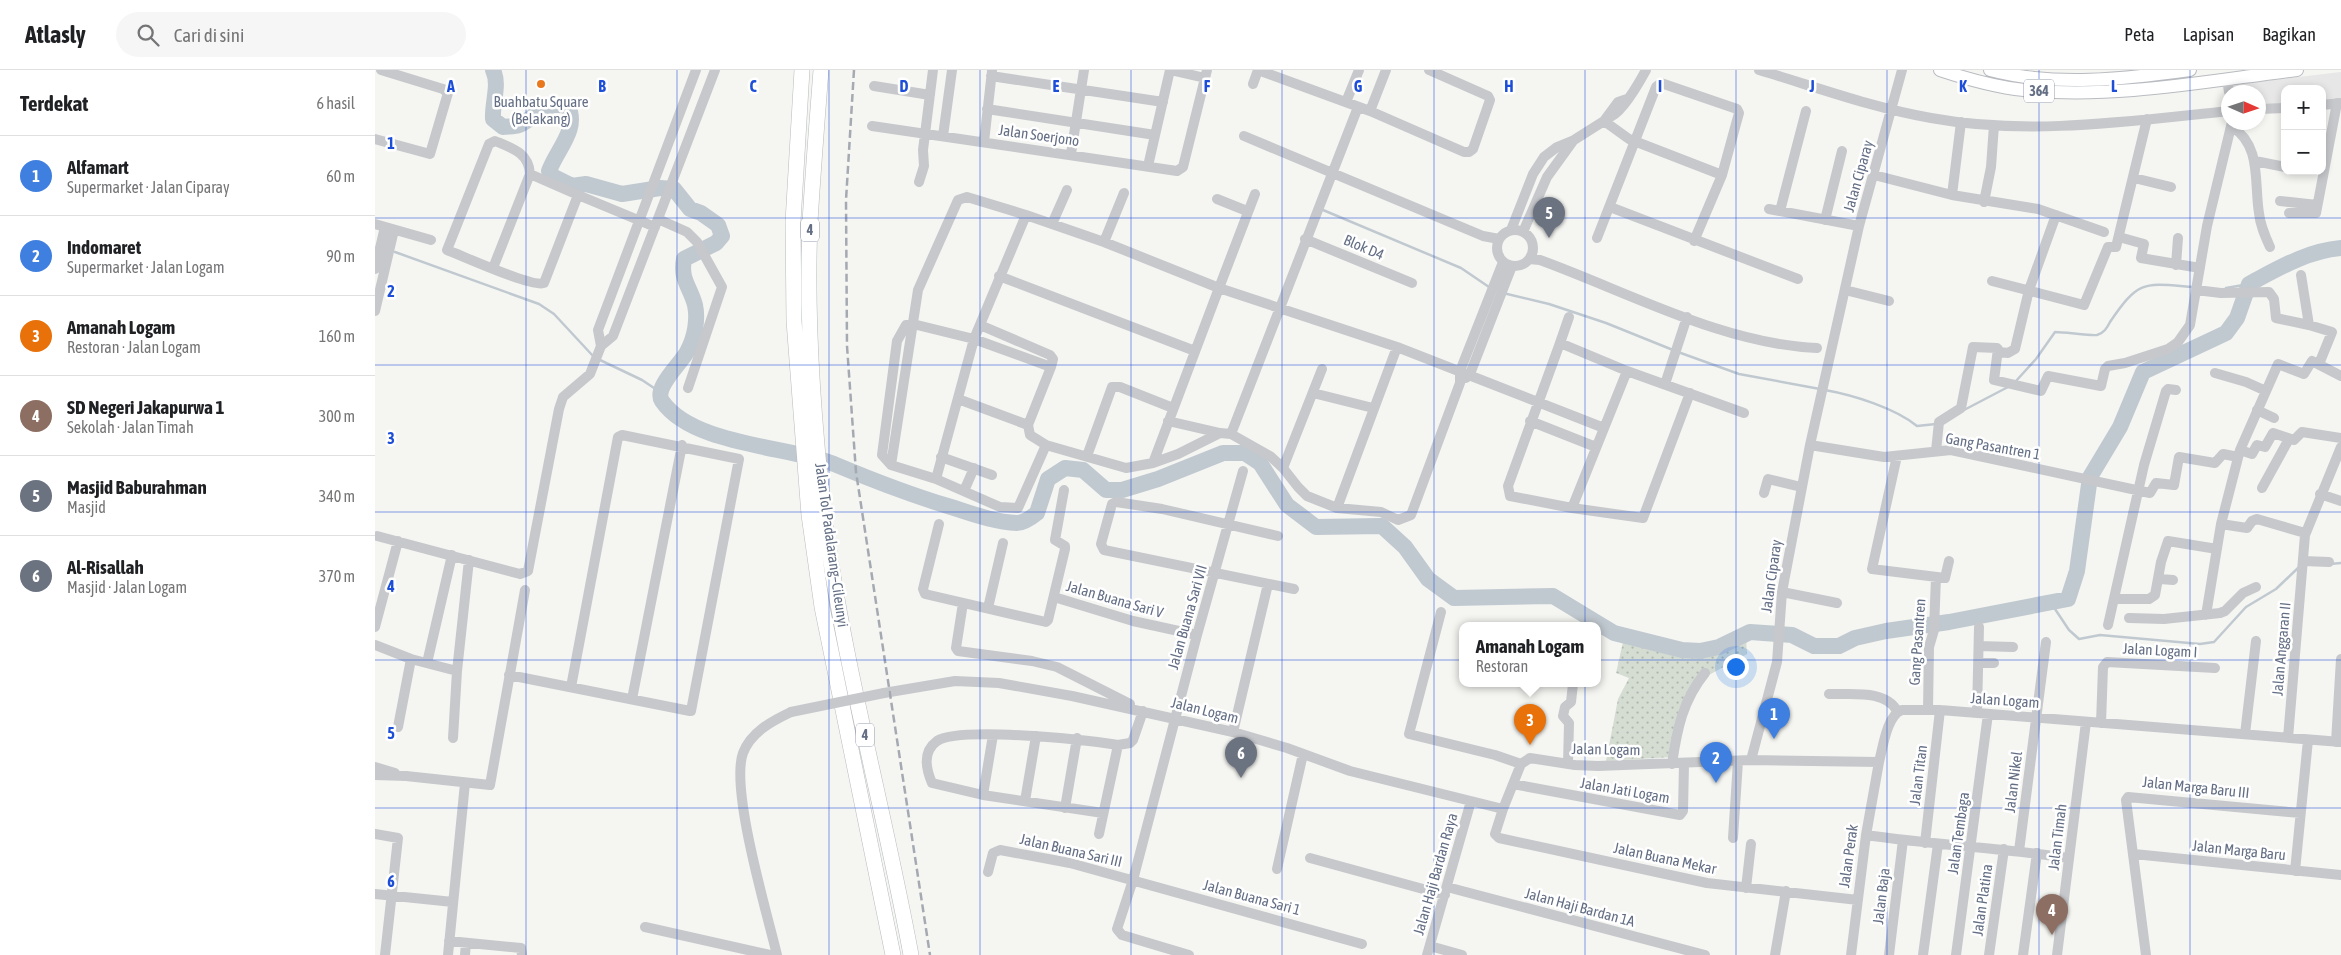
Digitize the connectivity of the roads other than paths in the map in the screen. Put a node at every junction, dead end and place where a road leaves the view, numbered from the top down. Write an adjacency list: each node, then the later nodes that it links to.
1 (381, 70): 23 (street)
2 (802, 70): 326 (highway, Jalan Tol Padalarang–Cileunyi / 4)
3 (821, 70): 327 (highway, Jalan Tol Padalarang–Cileunyi / 4)
4 (933, 70): 32 (street)
5 (952, 70): 58 (street)
6 (1084, 70): 30 (street)
7 (1170, 70): 22 (street); 33 (street)
8 (1258, 70): 27 (street); 34 (street)
9 (1359, 70): 34 (street)
10 (1386, 70): 42 (street)
11 (1429, 70): 42 (street)
12 (1646, 70): 46 (street)
13 (1759, 70): 40 (street)
14 (1902, 70): 40 (street, Jalan Ciparay)
15 (1939, 70): 31 (main road, 364)
16 (1990, 70): 24 (main road, 364)
17 (2190, 70): 26 (main road, 364)
18 (2297, 70): 25 (main road, 364)
19 (696, 71): 21 (street); 45 (street)
20 (992, 73): 30 (street); 39 (street)
21 (713, 74): 48 (street)
22 (1206, 74): 69 (street, Jalan Soerjono)
23 (411, 75): 61 (street)
24 (2139, 76): 26 (main road, 364); 31 (main road)
25 (2227, 79): 26 (main road, 364); 28 (street)
26 (2162, 81): 31 (main road, 364)
27 (1253, 84)
28 (2228, 85)
29 (874, 86): 32 (street)
30 (1081, 89): 33 (street); 49 (street)
31 (2141, 89)
32 (930, 95): 56 (street)
33 (1163, 102): 57 (street)
34 (1346, 102): 37 (street)
35 (2339, 103): 36 (street); 87 (street)
36 (2326, 104)
37 (1358, 107): 42 (street); 72 (street)
38 (2281, 108): 41 (street)
39 (987, 109): 49 (street); 63 (street)
40 (1892, 109): 50 (street); 75 (street, Jalan Ciparay)
41 (2266, 109)
42 (1370, 111)
43 (1806, 111): 94 (street)
44 (2221, 112): 47 (street)
45 (679, 113): 48 (street); 55 (street)
46 (1608, 116): 62 (street); 64 (street)
47 (2147, 119): 51 (street); 76 (street)
48 (694, 120): 60 (street)
49 (1076, 122): 57 (street); 66 (street)
50 (1961, 122): 51 (street); 83 (street)
51 (1994, 125): 86 (street)
52 (872, 126): 56 (street, Jalan Soerjono)
53 (2231, 130): 115 (street)
54 (2237, 130): 67 (street)
55 (672, 132): 60 (street); 68 (street)
56 (925, 134): 58 (street, Jalan Soerjono); 77 (street)
57 (1155, 135): 69 (street)
58 (943, 136): 63 (street, Jalan Soerjono)
59 (1244, 136): 72 (street)
60 (689, 138): 71 (street)
61 (375, 139)
62 (1574, 140): 99 (street); 100 (street)
63 (984, 142): 66 (street, Jalan Soerjono)
64 (1635, 142): 74 (street); 74 (street); 88 (street)
65 (1842, 151): 94 (street)
66 (1071, 154): 69 (street, Jalan Soerjono)
67 (2255, 161): 70 (street); 110 (street)
68 (660, 164): 71 (street); 93 (street)
69 (1148, 166)
70 (2281, 166)
71 (678, 170): 95 (street)
72 (1332, 171): 105 (street); 109 (street)
73 (530, 174): 82 (street); 114 (street); 114 (street)
74 (1721, 175): 107 (street)
75 (1874, 175): 83 (street); 97 (street, Jalan Ciparay)
76 (2134, 178): 78 (street); 103 (street)
77 (919, 182)
78 (2171, 187)
79 (1067, 190): 96 (street)
80 (1124, 193): 108 (street)
81 (1255, 194): 89 (street)
82 (578, 195): 93 (street); 114 (street)
83 (1952, 195): 86 (street)
84 (1217, 200): 89 (street)
85 (2280, 201): 87 (street)
86 (1984, 202): 92 (street)
87 (2317, 205): 90 (street)
88 (1610, 207): 102 (street); 107 (street)
89 (1247, 211): 122 (street)
90 (2289, 213)
91 (1026, 215): 96 (street); 118 (street); 131 (street)
92 (2056, 215): 101 (street); 125 (street)
93 (641, 220): 95 (street); 138 (street)
94 (1825, 220): 97 (street)
95 (656, 223): 138 (street); 149 (street)
96 (1052, 224): 108 (street)
97 (1859, 226): 124 (street, Jalan Ciparay)
98 (385, 227): 106 (street); 116 (street); 128 (street)
99 (1511, 230): 100 (street); 109 (street)
100 (1523, 232): 111 (street)
101 (2105, 232)
102 (1597, 238)
103 (2119, 238): 113 (street); 125 (street)
104 (2178, 238): 113 (street)
105 (1305, 239): 121 (street, Blok D4); 127 (street)
106 (431, 240)
107 (1694, 241): 119 (street)
108 (1104, 242): 122 (street)
109 (1498, 242): 112 (street)
110 (2270, 247)
111 (1534, 257): 112 (street); 130 (street)
112 (1508, 264): 146 (street)
113 (2176, 265): 115 (street)
114 (493, 268)
115 (2200, 268): 123 (street)
116 (375, 269)
117 (2301, 275): 133 (street)
118 (999, 276): 132 (street); 140 (street)
119 (1798, 279)
120 (1992, 281): 125 (street)
121 (1411, 284)
122 (1219, 288): 127 (street); 140 (street)
123 (2197, 288): 133 (street); 139 (street)
124 (1845, 290): 126 (street); 170 (street, Jalan Ciparay)
125 (2029, 290): 139 (street)
126 (1889, 301)
127 (1279, 308): 136 (street); 165 (street)
128 (375, 311)
129 (1569, 317): 135 (street)
130 (1687, 317): 137 (street); 148 (street)
131 (913, 324): 134 (street); 183 (street)
132 (980, 325): 134 (street); 142 (street)
133 (2309, 325): 141 (street)
134 (974, 339): 142 (street); 154 (street)
135 (1560, 343): 144 (street); 155 (street)
136 (1397, 347): 146 (street); 157 (street)
137 (1817, 348)
138 (600, 349): 204 (street)
139 (1999, 349): 173 (street)
140 (1195, 350): 156 (street)
141 (2319, 364): 147 (street); 151 (street)
142 (1051, 367): 163 (street)
143 (1322, 370): 153 (street)
144 (1627, 371): 148 (street); 164 (street)
145 (2215, 372): 151 (street)
146 (1465, 373): 155 (street); 192 (street)
147 (2341, 376)
148 (1665, 384): 152 (street)
149 (689, 388)
150 (2176, 390): 188 (street)
151 (2266, 391): 158 (street)
152 (1690, 393): 159 (street); 193 (street)
153 (1313, 394): 157 (street); 180 (street)
154 (958, 399): 163 (street); 177 (street)
155 (1538, 401): 162 (street); 164 (street)
156 (1173, 408): 161 (street); 175 (street)
157 (1373, 408): 192 (street)
158 (2257, 410): 160 (street); 174 (street)
159 (1744, 413)
160 (2274, 418)
161 (1168, 421): 165 (street); 178 (street)
162 (1530, 421): 171 (street); 193 (street)
163 (1028, 425): 169 (street)
164 (1604, 428): 171 (street)
165 (1226, 433): 178 (street); 180 (street)
166 (2341, 438): 167 (street)
167 (2289, 439): 174 (street); 185 (street)
168 (682, 445): 244 (street); 246 (street); 246 (street)
169 (1046, 445): 175 (street); 187 (street)
170 (1810, 445): 176 (street, Gang Pasantren 1); 184 (street, Jalan Ciparay)
171 (1596, 447): 193 (street)
172 (2341, 447): 190 (street, Jalan Anggaran II)
173 (1936, 451): 176 (street, Gang Pasantren 1); 188 (street, Gang Pasantren 1)
174 (2239, 453): 188 (street); 196 (street)
175 (1087, 456): 178 (street)
176 (1897, 456): 209 (street)
177 (941, 457): 179 (street); 183 (street)
178 (1153, 463)
179 (974, 468): 182 (street); 187 (street)
180 (1283, 468): 192 (street)
181 (1243, 471): 194 (street, Jalan Buana Sari VII)
182 (992, 475)
183 (936, 479): 187 (street)
184 (1801, 487): 189 (street); 216 (street, Jalan Ciparay)
185 (2262, 488)
186 (1064, 490): 217 (street)
187 (964, 491)
188 (2138, 491): 218 (street)
189 (1764, 493)
190 (2320, 494): 191 (street); 197 (street, Jalan Anggaran II)
191 (2341, 501)
192 (1337, 508)
193 (1572, 508)
194 (1228, 523): 199 (street); 208 (street, Jalan Buana Sari VII); 208 (street)
195 (939, 524): 219 (street)
196 (2221, 524): 197 (street); 202 (street)
197 (2305, 533): 207 (street, Jalan Anggaran II)
198 (377, 536): 200 (street)
199 (1278, 536)
200 (398, 541): 203 (street); 226 (street)
201 (1003, 543): 221 (street)
202 (2217, 549): 210 (street); 223 (street)
203 (452, 556): 204 (street); 236 (street)
204 (469, 560): 240 (street)
205 (1949, 562): 209 (street)
206 (2329, 562): 207 (street)
207 (2303, 564): 264 (street, Jalan Anggaran II)
208 (1215, 574): 212 (street); 228 (street, Jalan Buana Sari VII)
209 (1936, 577): 247 (street, Gang Pasantren)
210 (2160, 579): 211 (street); 218 (street)
211 (2173, 580)
212 (1268, 584): 214 (street); 258 (street)
213 (2256, 587): 223 (street)
214 (1293, 589)
215 (525, 590): 242 (street)
216 (1782, 592): 220 (street); 269 (street, Jalan Ciparay)
217 (1054, 597): 221 (street); 228 (street, Jalan Buana Sari V)
218 (2114, 599): 225 (street)
219 (963, 603): 221 (street); 249 (street)
220 (1837, 603)
221 (988, 608)
222 (1441, 612): 272 (street)
223 (2206, 615): 224 (street)
224 (2129, 618)
225 (2108, 625)
226 (375, 627)
227 (1979, 627): 232 (street)
228 (1197, 635): 253 (street, Jalan Buana Sari VII)
229 (2256, 641): 259 (street)
230 (2046, 642): 254 (street, Jalan Nikel)
231 (375, 645): 234 (street)
232 (1979, 646): 233 (street); 237 (street)
233 (2013, 647)
234 (411, 659): 236 (street); 257 (street)
235 (2341, 659): 266 (street)
236 (427, 663): 240 (street)
237 (1979, 663): 238 (street); 251 (street)
238 (1993, 663)
239 (2215, 668): 256 (street, Jalan Logam I)
240 (457, 671): 262 (street)
241 (1705, 673): 274 (street)
242 (509, 675): 244 (street); 279 (street)
243 (1573, 687): 273 (street)
244 (571, 688): 246 (street)
245 (1829, 694): 250 (street)
246 (632, 700)
247 (1928, 710): 248 (street, Jalan Logam); 250 (street, Jalan Logam)
248 (1940, 710): 251 (street, Jalan Logam); 293 (street, Jalan Titan)
249 (1141, 711): 253 (street, Jalan Logam); 267 (street); 325 (street, Jalan Logam, bridge)
250 (1897, 711): 271 (street)
251 (1977, 713): 252 (street, Jalan Logam)
252 (1988, 714): 254 (street, Jalan Logam); 296 (street, Jalan Tembaga)
253 (1175, 718): 258 (street, Jalan Logam); 307 (street, Jalan Buana Sari VII)
254 (2036, 718): 255 (street, Jalan Logam); 298 (street, Jalan Nikel)
255 (2086, 722): 256 (street, Jalan Logam); 302 (street, Jalan Timah)
256 (2101, 723): 259 (street, Jalan Logam)
257 (398, 727)
258 (1233, 732): 268 (street, Jalan Logam)
259 (2245, 734): 264 (street, Jalan Logam)
260 (993, 735): 261 (street); 281 (street); 281 (street)
261 (1036, 736): 263 (street); 282 (street)
262 (453, 738)
263 (1077, 738): 267 (street); 284 (street)
264 (2288, 738): 265 (street, Jalan Logam)
265 (2308, 740): 266 (street, Jalan Logam); 286 (street)
266 (2338, 742)
267 (1118, 745): 287 (street)
268 (1303, 754): 283 (street, Jalan Logam); 303 (street)
269 (1751, 760): 270 (street, Jalan Logam); 271 (street, Jalan Logam)
270 (1738, 761): 275 (street, Jalan Logam); 291 (street)
271 (1879, 762): 290 (street, Jalan Perak)
272 (1521, 764): 273 (street, Jalan Logam); 280 (street)
273 (1568, 764): 274 (street, Jalan Logam)
274 (1672, 764): 275 (street, Jalan Logam)
275 (1684, 764): 280 (street, Jalan Jati Logam)
276 (375, 767): 278 (street)
277 (375, 775): 278 (street)
278 (405, 776): 279 (street)
279 (465, 784): 314 (street)
280 (1513, 784): 285 (street)
281 (983, 795): 282 (street)
282 (1025, 801): 284 (street)
283 (1471, 801): 285 (street, Jalan Logam); 310 (street, Jalan Haji Bardan Raya)
284 (1065, 808): 287 (street)
285 (1503, 809): 308 (street, Jalan Buana Mekar)
286 (2301, 813): 300 (street, Jalan Marga Baru III); 304 (street)
287 (1103, 814): 289 (street)
288 (375, 834): 312 (street)
289 (1099, 834)
290 (1866, 835): 292 (street); 313 (street, Jalan Perak)
291 (1733, 838)
292 (1903, 840): 293 (street); 333 (street, Jalan Baja)
293 (1925, 842): 295 (street)
294 (1751, 844): 308 (street)
295 (1938, 844): 296 (street); 334 (street)
296 (1971, 845): 297 (street); 335 (street, Jalan Tembaga)
297 (2004, 849): 298 (street); 336 (street, Jalan Platina)
298 (2019, 851): 299 (street)
299 (2037, 853): 302 (street); 337 (street)
300 (2135, 854): 304 (street, Jalan Marga Baru); 339 (street, Jalan Marga Baru III)
301 (1310, 858): 310 (street, Jalan Haji Bardan 1A)
302 (2069, 858): 338 (street, Jalan Timah)
303 (1277, 869)
304 (2295, 871): 306 (street, Jalan Marga Baru)
305 (988, 872): 307 (street, Jalan Buana Sari III)
306 (2341, 874)
307 (1133, 880): 318 (street, Jalan Buana Sari 1); 328 (street, Jalan Buana Sari VII)
308 (1746, 888): 309 (street, Jalan Buana Mekar)
309 (1786, 890): 313 (street, Jalan Buana Mekar); 331 (street)
310 (1446, 891): 319 (street, Jalan Haji Bardan Raya); 330 (street, Jalan Haji Bardan 1A)
311 (375, 894): 312 (street)
312 (391, 896): 314 (street); 320 (street)
313 (1858, 900): 332 (street, Jalan Perak)
314 (453, 902): 316 (street)
315 (645, 927): 324 (street)
316 (449, 941): 317 (street); 321 (street)
317 (466, 944): 322 (street); 323 (street)
318 (1362, 944)
319 (1428, 951): 329 (street)
320 (385, 955)
321 (448, 955)
322 (465, 955)
323 (522, 955)
324 (770, 955)
325 (777, 955)
326 (893, 955)
327 (911, 955)
328 (1189, 955)
329 (1462, 955)
330 (1705, 955)
331 (1775, 955)
332 (1851, 955)
333 (1889, 955)
334 (1923, 955)
335 (1956, 955)
336 (1989, 955)
337 (2023, 955)
338 (2057, 955)
339 (2146, 955)

